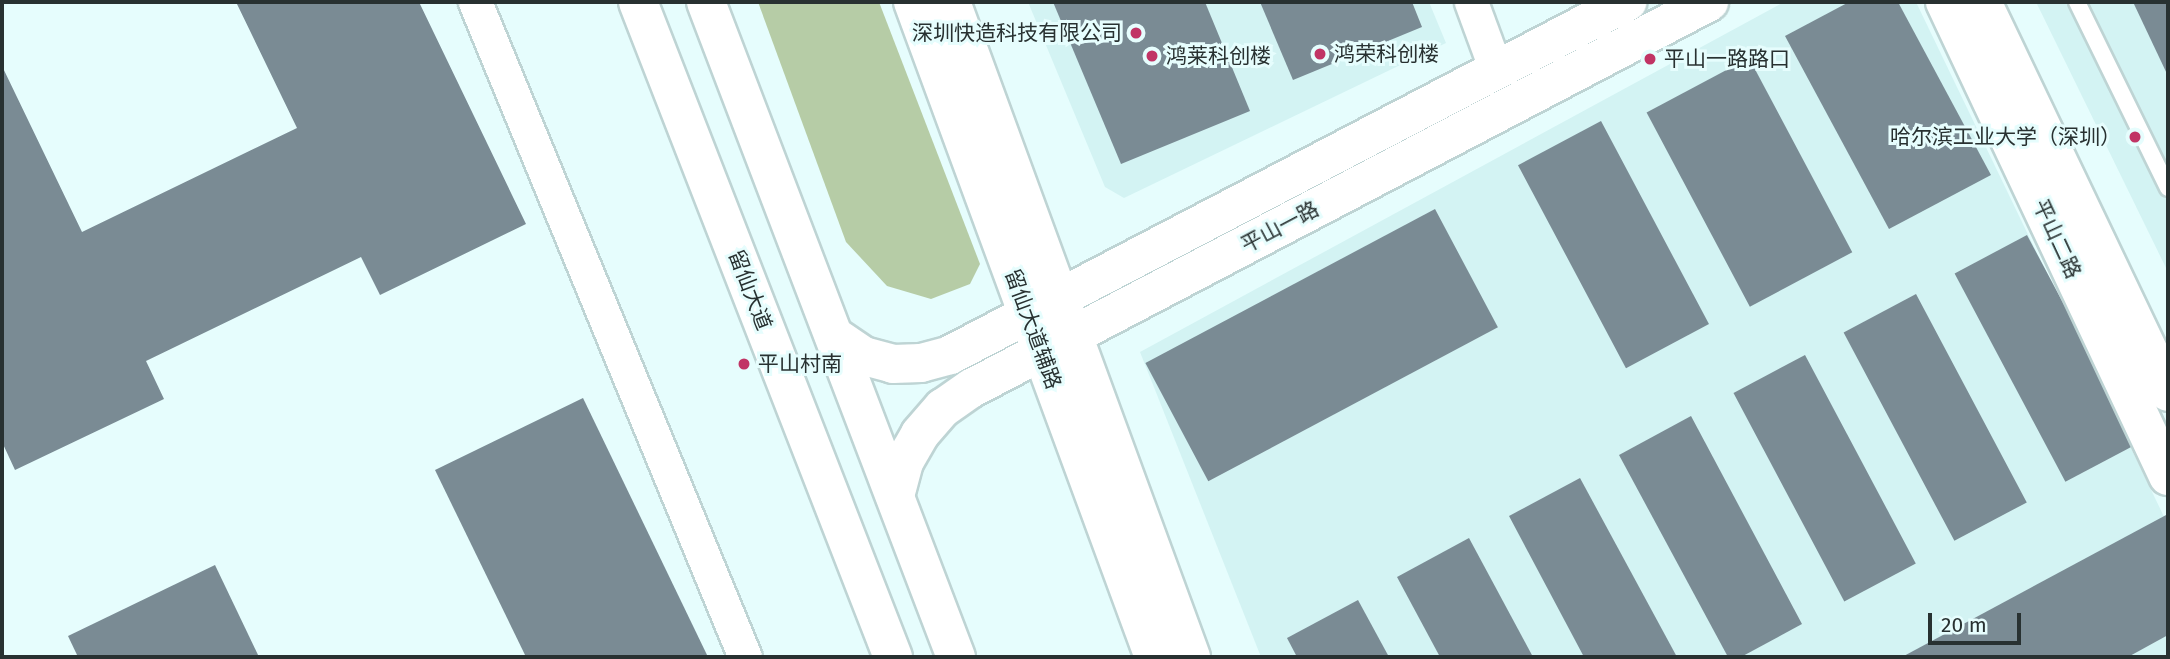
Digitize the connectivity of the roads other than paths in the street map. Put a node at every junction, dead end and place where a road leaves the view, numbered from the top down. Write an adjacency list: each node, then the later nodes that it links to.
1 (475, 2): 20 (street)
2 (638, 2): 21 (main road, 留仙大道)
3 (706, 2): 15 (main road)
4 (913, 2): 14 (main road, 留仙大道辅路)
5 (951, 2): 14 (main road, 留仙大道辅路)
6 (1471, 2): 12 (street)
7 (1627, 2): 12 (main road, 平山一路)
8 (1709, 2): 16 (main road, 平山一路)
9 (1945, 2): 18 (main road, 平山二路)
10 (1982, 2): 17 (main road, 平山二路)
11 (2077, 2): 13 (lane)
12 (1496, 70): 14 (main road, 平山一路)
13 (2168, 188)
14 (1044, 306): 15 (main road, 平山一路); 16 (main road, 留仙大道辅路)
15 (834, 336): 19 (main road)
16 (1057, 342): 19 (main road, 平山一路); 23 (main road, 留仙大道辅路); 24 (main road, 留仙大道辅路)
17 (2168, 393)
18 (2168, 475)
19 (895, 496): 22 (main road)
20 (745, 657)
21 (893, 657)
22 (956, 657)
23 (1154, 657)
24 (1191, 657)

